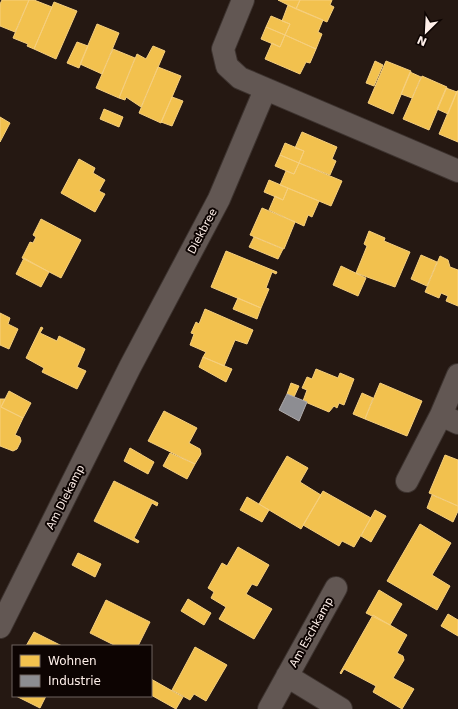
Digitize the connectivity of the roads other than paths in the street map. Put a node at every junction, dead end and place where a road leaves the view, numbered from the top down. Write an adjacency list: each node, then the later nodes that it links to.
1 (243, 0): 2 (street)
2 (266, 90): 3 (street); 4 (street, Diekbree)
3 (458, 171)
4 (130, 367): 9 (street, Am Diekamp)
5 (458, 375): 6 (street)
6 (450, 419): 7 (street)
7 (407, 481)
8 (336, 588): 10 (street, Am Eschkamp)
9 (0, 627)
10 (287, 676): 11 (street, Am Eschkamp); 12 (street, Am Eschkamp)
11 (269, 709)
12 (341, 709)

